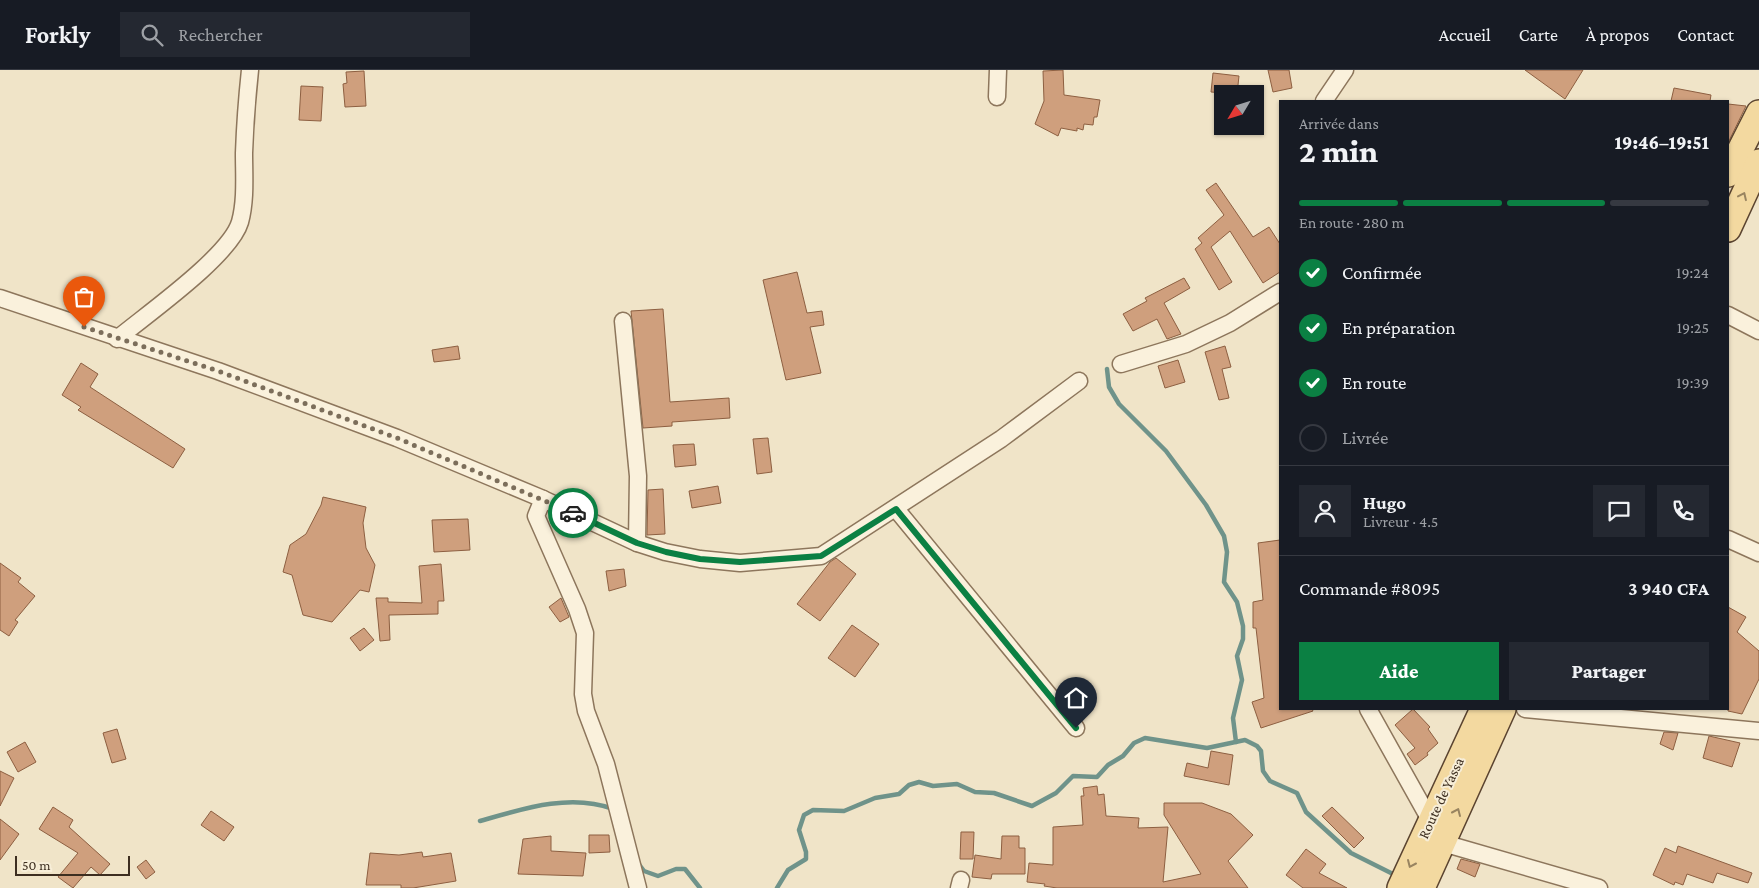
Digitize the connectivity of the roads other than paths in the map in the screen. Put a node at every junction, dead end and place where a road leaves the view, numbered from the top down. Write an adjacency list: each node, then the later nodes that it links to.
1 (250, 70): 15 (street)
2 (998, 70): 4 (street)
3 (1345, 70): 5 (street)
4 (997, 97)
5 (1325, 100)
6 (1759, 114): 8 (main road)
7 (1759, 162): 9 (main road, one-way to 7)
8 (1729, 172)
9 (1729, 228)
10 (1279, 293): 16 (street)
11 (0, 298): 15 (street)
12 (1729, 316): 14 (street)
13 (623, 320): 21 (street)
14 (1759, 331)
15 (117, 339): 18 (street)
16 (1121, 364)
17 (1079, 381): 19 (street)
18 (543, 499): 21 (street); 31 (street)
19 (896, 509): 21 (street); 27 (street)
20 (1729, 539): 22 (street)
21 (637, 543)
22 (1759, 553)
23 (1369, 710): 29 (street)
24 (1483, 710): 29 (main road, Route de Yassa)
25 (1503, 710): 30 (main road, Route de Yassa, one-way to 25)
26 (1536, 710): 28 (street)
27 (1076, 728)
28 (1759, 731)
29 (1430, 821): 30 (street); 32 (main road, Route de Yassa, one-way to 32)
30 (1442, 843): 33 (main road, Route de Yassa); 34 (street)
31 (638, 888)
32 (1400, 888)
33 (1422, 888)
34 (1598, 888)

